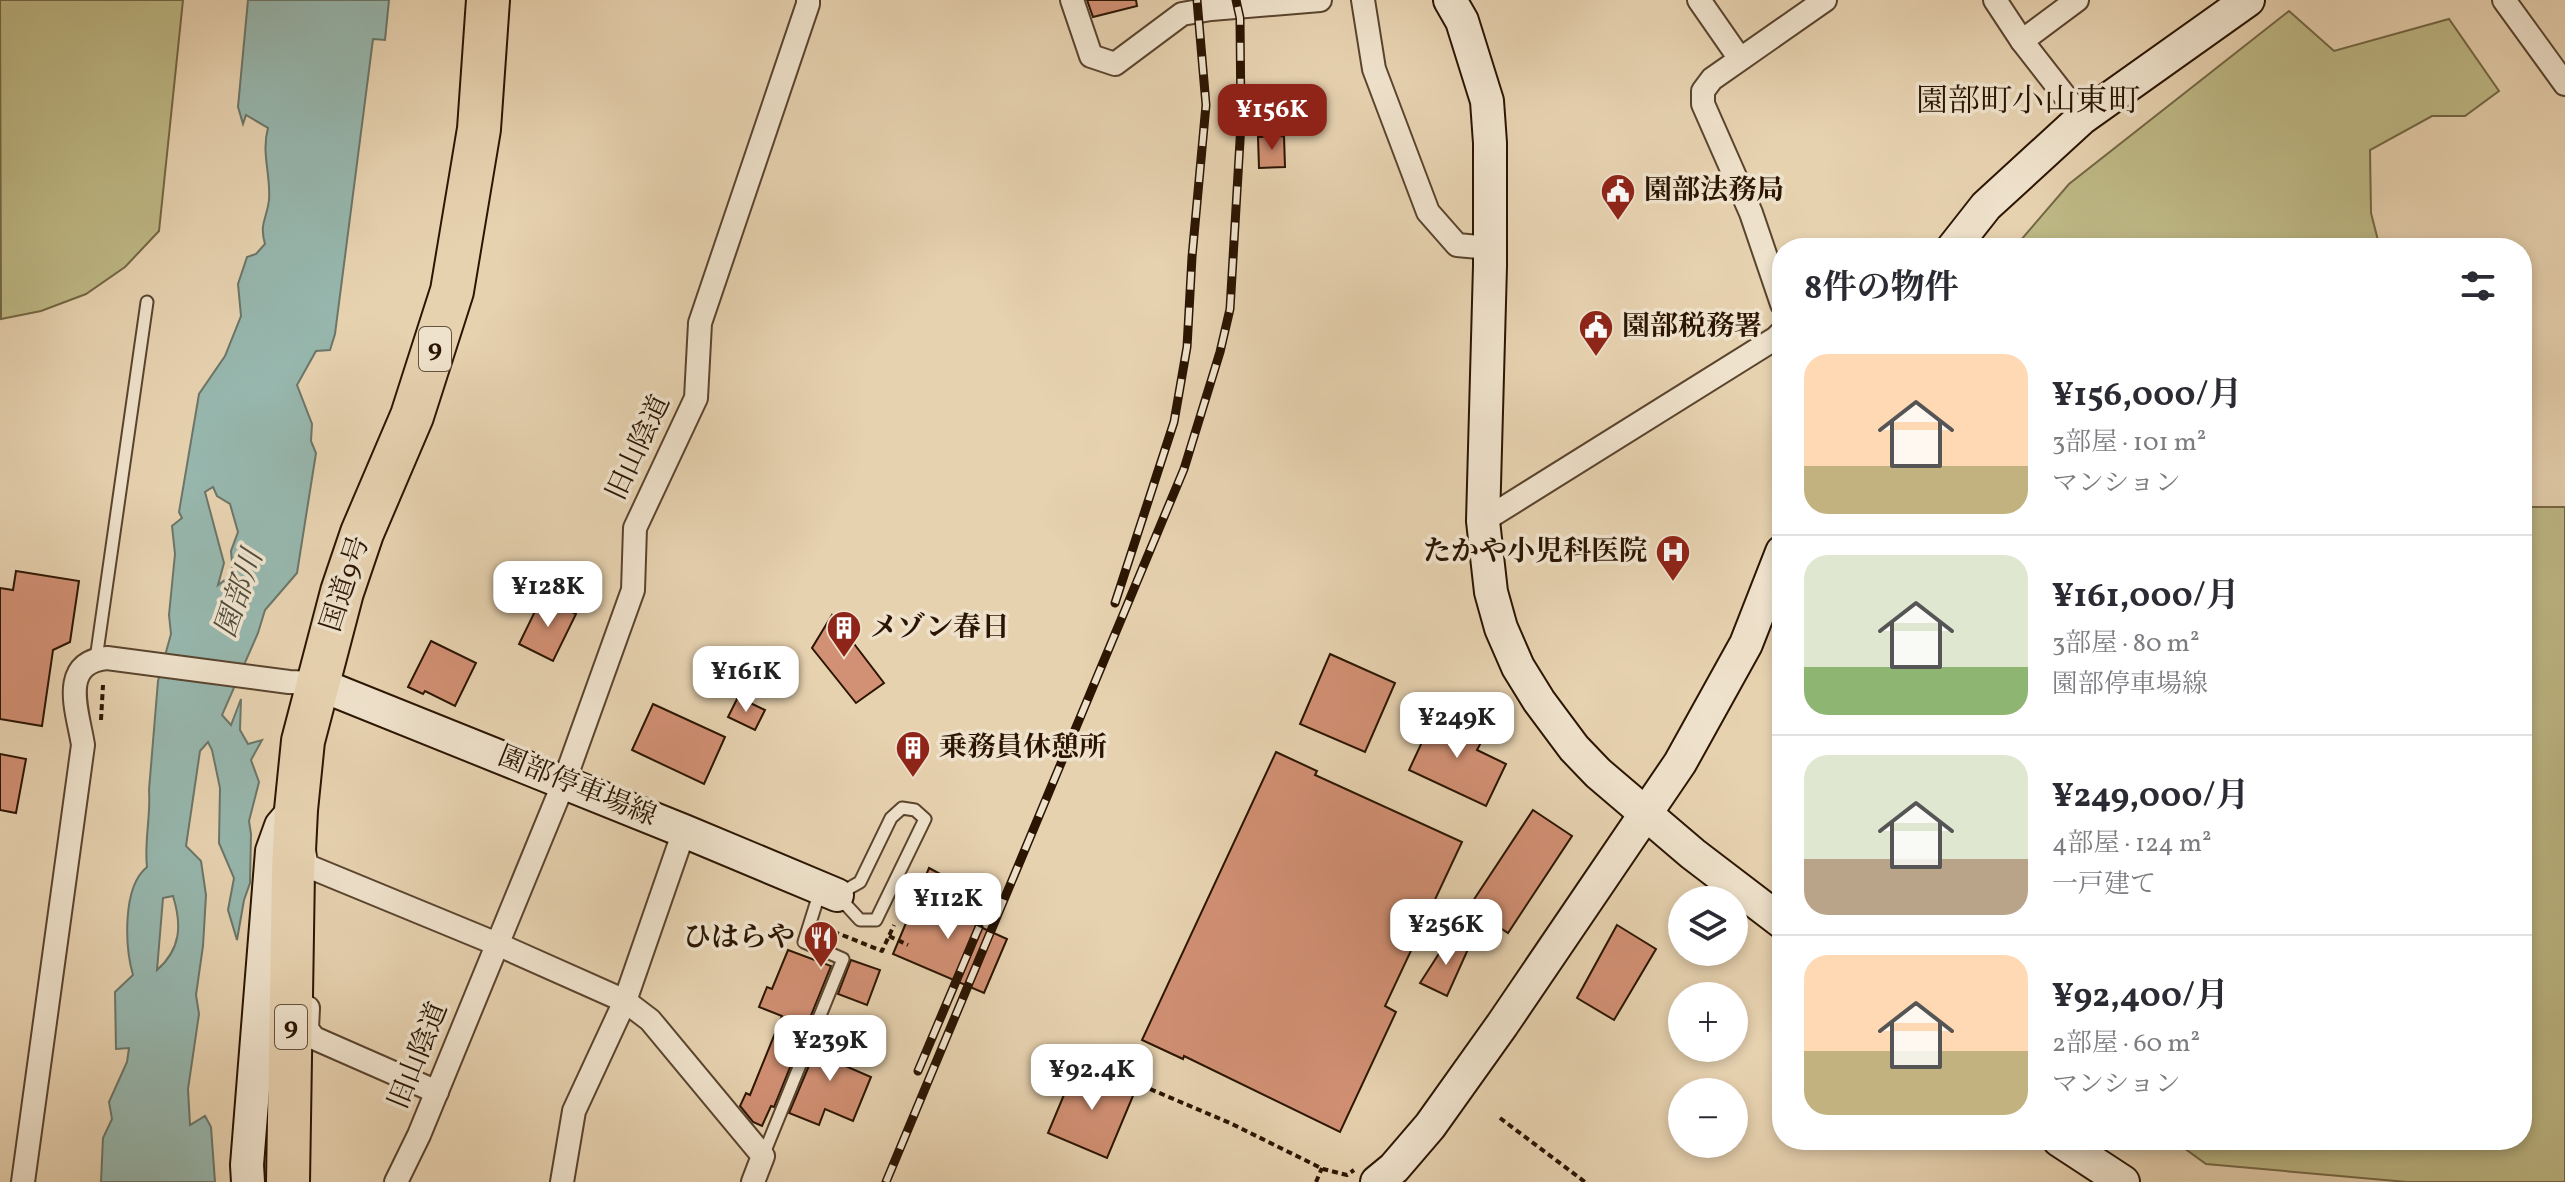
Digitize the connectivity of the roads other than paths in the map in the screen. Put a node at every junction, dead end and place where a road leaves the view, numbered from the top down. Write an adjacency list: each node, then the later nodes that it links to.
1 (488, 0): 25 (highway, 国道9号 / 9)
2 (808, 0): 26 (street, 旧山陰道)
3 (1072, 0): 4 (street)
4 (1320, 0)
5 (1363, 0): 18 (street)
6 (1450, 0): 18 (street)
7 (1699, 0): 14 (street)
8 (1825, 0): 14 (street)
9 (1995, 0): 13 (street)
10 (2077, 0): 13 (street)
11 (2248, 0): 16 (street)
12 (2504, 0): 15 (street)
13 (2022, 41): 16 (street)
14 (1740, 59): 19 (street)
15 (2565, 84)
16 (2082, 118): 17 (street)
17 (1961, 238)
18 (1490, 248): 22 (street)
19 (1772, 275)
20 (147, 302): 24 (lane)
21 (1772, 340): 22 (street)
22 (1483, 521): 28 (street)
23 (1772, 578): 28 (street)
24 (96, 659): 25 (street); 39 (street)
25 (303, 683): 26 (street, 園部停車場線); 27 (highway, 国道9号 / 9)
26 (564, 782): 29 (street, 園部停車場線); 33 (street, 旧山陰道)
27 (296, 810): 30 (street); 40 (street); 41 (highway, 国道9号 / 9)
28 (1647, 813): 32 (street); 38 (street)
29 (684, 831): 31 (street, 園部停車場線); 34 (street)
30 (310, 867): 33 (street); 35 (street)
31 (829, 892): 31 (lane); 37 (lane)
32 (1772, 914)
33 (497, 944): 34 (street); 35 (street, 旧山陰道)
34 (625, 1001): 37 (street); 43 (street)
35 (437, 1092): 42 (street, 旧山陰道)
36 (2074, 1150): 45 (street)
37 (763, 1156): 44 (street)
38 (1369, 1178)
39 (23, 1182)
40 (248, 1182)
41 (288, 1182)
42 (396, 1182)
43 (562, 1182)
44 (753, 1182)
45 (2123, 1182)

